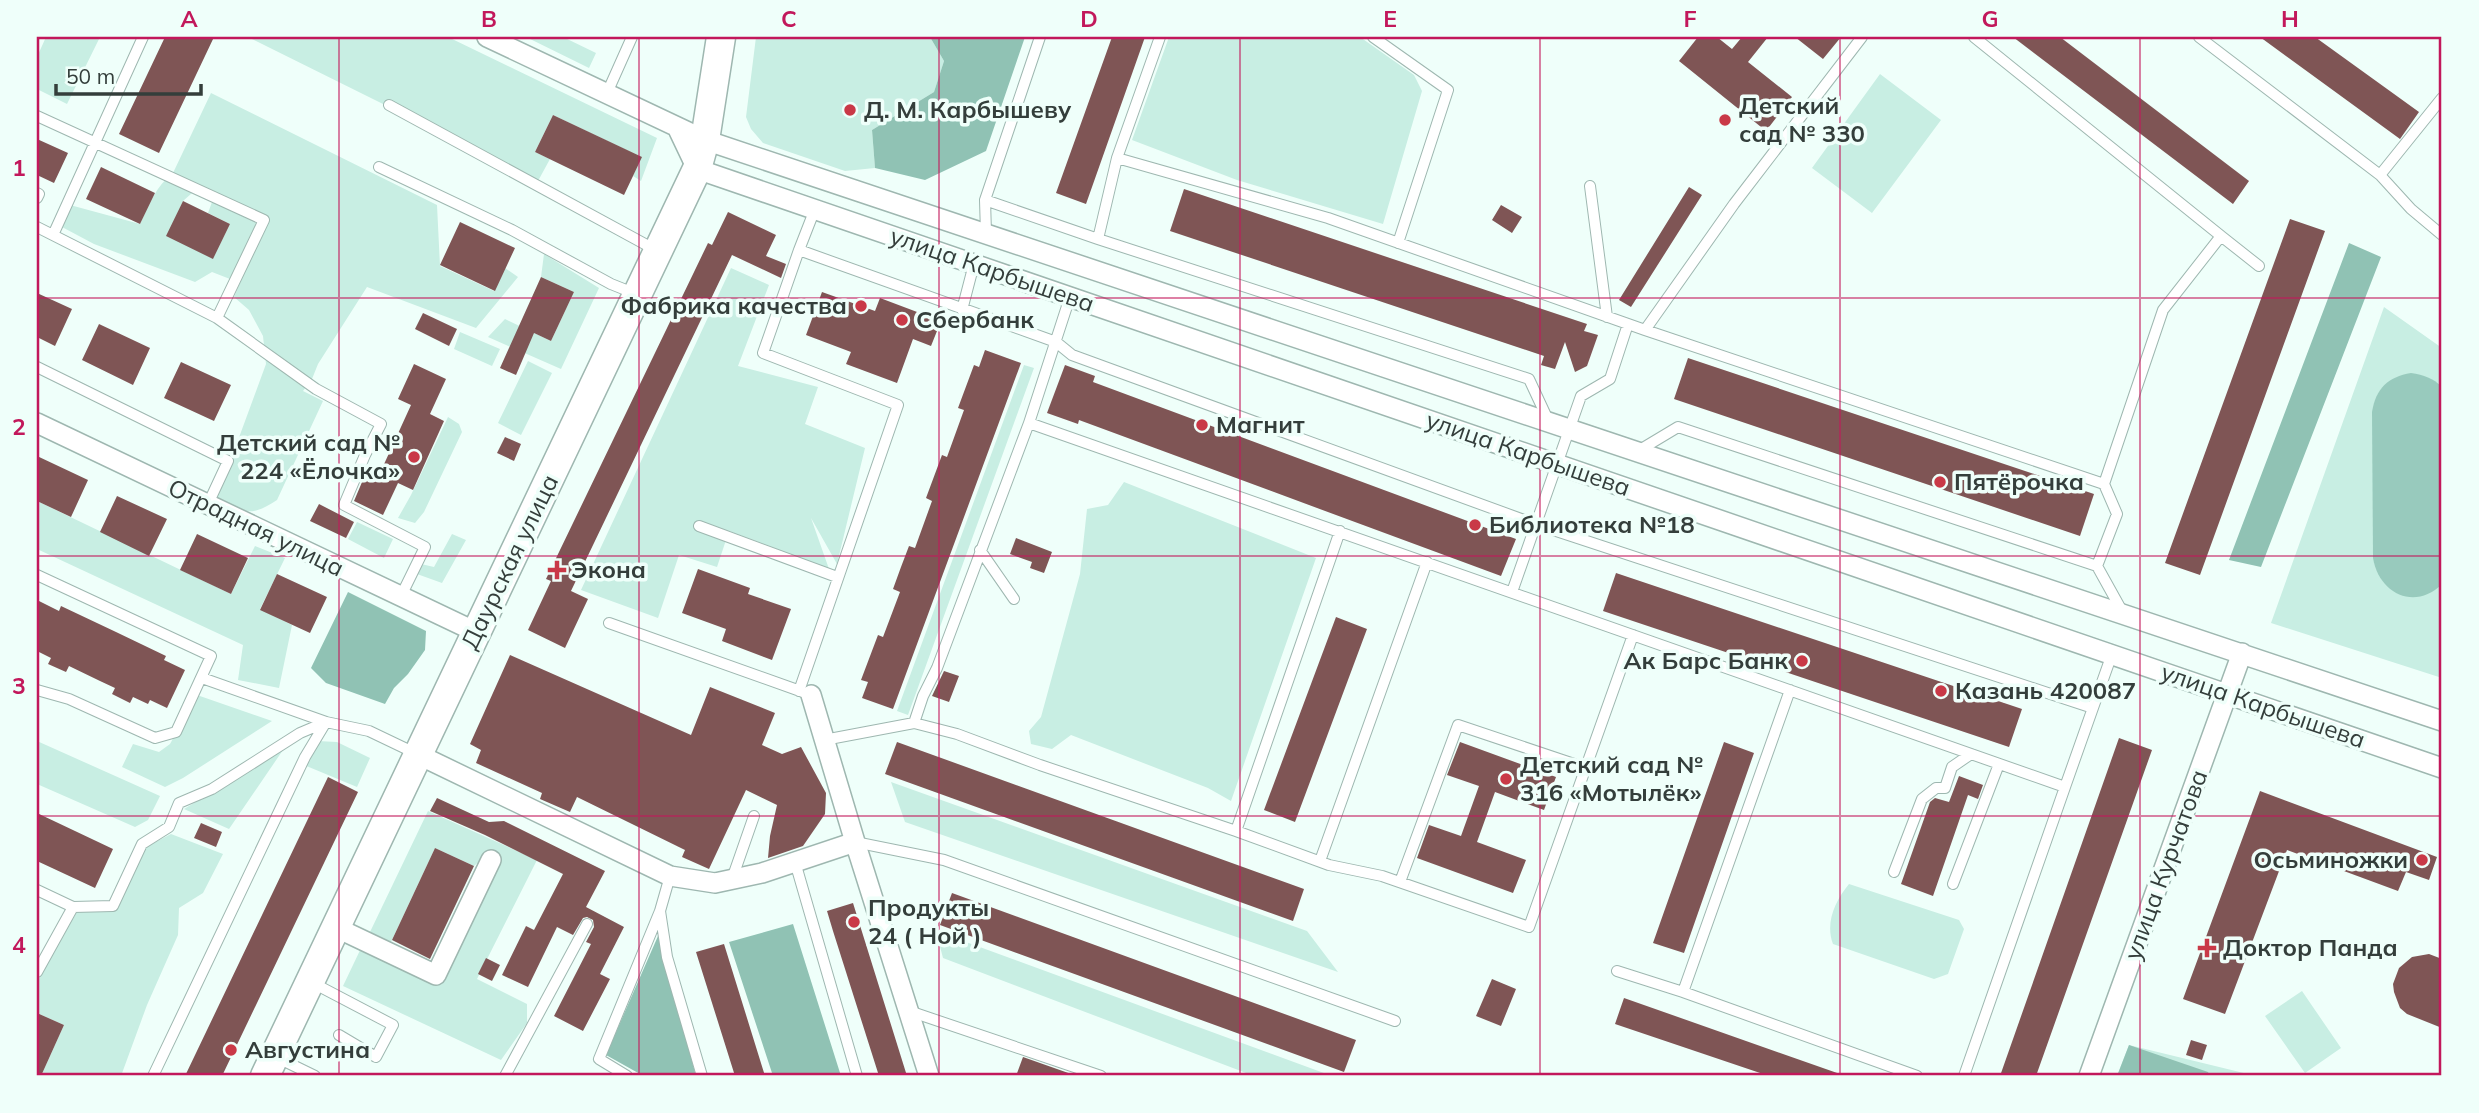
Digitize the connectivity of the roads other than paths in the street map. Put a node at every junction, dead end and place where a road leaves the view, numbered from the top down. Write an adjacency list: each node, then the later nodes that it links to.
1 (144, 37): 17 (lane)
2 (488, 37): 11 (street, улица Карбышева)
3 (632, 37): 11 (lane)
4 (721, 37): 16 (street, Даурская улица)
5 (1040, 37): 23 (lane)
6 (1160, 37): 18 (lane)
7 (1373, 37): 31 (lane)
8 (1862, 37): 42 (lane)
9 (1974, 37): 29 (lane)
10 (2199, 37): 21 (lane)
11 (607, 93): 15 (street, улица Карбышева)
12 (2442, 98): 21 (lane)
13 (389, 105): 33 (lane)
14 (37, 116): 17 (lane)
15 (677, 127): 16 (street, улица Карбышева); 20 (street)
16 (705, 141): 20 (street, Даурская улица); 26 (street, улица Карбышева)
17 (96, 142): 27 (lane); 39 (lane)
18 (1117, 158): 30 (lane); 31 (lane)
19 (379, 167): 36 (lane)
20 (697, 169): 24 (street, улица Карбышева); 33 (street, Даурская улица)
21 (2380, 175): 28 (lane)
22 (1590, 186): 40 (lane)
23 (985, 200): 26 (lane); 30 (lane)
24 (815, 209): 32 (lane); 34 (street, улица Карбышева)
25 (37, 227): 27 (lane)
26 (986, 233): 47 (street, улица Карбышева)
27 (53, 235): 39 (lane)
28 (2442, 235)
29 (2221, 236): 35 (lane); 50 (lane)
30 (1098, 239): 47 (lane)
31 (1398, 243): 40 (lane)
32 (799, 250): 38 (lane); 59 (lane)
33 (658, 251): 36 (street, Даурская улица)
34 (974, 264): 37 (street, улица Карбышева); 38 (lane)
35 (2259, 266)
36 (637, 294): 65 (street, Даурская улица)
37 (1070, 297): 43 (lane); 49 (street, улица Карбышева)
38 (962, 310): 43 (lane)
39 (217, 317): 61 (lane)
40 (1607, 317): 41 (lane)
41 (1628, 324): 42 (lane); 47 (lane)
42 (1645, 330): 50 (lane)
43 (1056, 342): 46 (lane); 52 (lane)
44 (37, 367): 51 (lane)
45 (37, 423): 51 (street, Отрадная улица)
46 (1029, 423): 54 (lane); 55 (lane)
47 (1559, 425): 48 (street, улица Карбышева); 49 (lane)
48 (1638, 451): 57 (lane); 63 (street, улица Карбышева)
49 (1556, 464): 52 (lane); 68 (street, улица Карбышева)
50 (2104, 484): 57 (lane)
51 (208, 504): 61 (street, Отрадная улица)
52 (1535, 524): 60 (lane); 74 (lane)
53 (699, 526): 59 (lane)
54 (1340, 531): 56 (lane); 86 (lane)
55 (980, 550): 62 (lane); 77 (lane)
56 (1427, 562): 60 (lane); 89 (lane)
57 (2097, 566): 63 (lane)
58 (37, 575): 69 (lane)
59 (837, 577): 72 (lane)
60 (1512, 592): 66 (lane)
61 (400, 598): 65 (street, Отрадная улица)
62 (1014, 599)
63 (2123, 614): 67 (street, улица Карбышева)
64 (609, 623): 72 (lane)
65 (476, 632): 79 (street, Даурская улица)
66 (1633, 635): 71 (lane); 82 (lane)
67 (2242, 653): 73 (street, улица Курчатова); 75 (street, улица Карбышева)
68 (2112, 654): 73 (street, улица Карбышева); 74 (lane)
69 (202, 678): 70 (lane); 76 (lane)
70 (37, 690)
71 (1790, 690): 80 (lane); 104 (lane)
72 (805, 693): 78 (street)
73 (2228, 694): 83 (street, улица Карбышева); 119 (street, улица Курчатова)
74 (2093, 708): 84 (lane)
75 (2442, 721)
76 (326, 722): 79 (lane); 97 (lane); 109 (lane)
77 (914, 723): 78 (lane); 86 (lane)
78 (824, 740): 87 (street)
79 (417, 754): 92 (street); 100 (street, Даурская улица)
80 (1971, 754): 81 (lane); 91 (lane)
81 (1999, 764): 84 (lane); 95 (lane)
82 (1586, 768): 94 (lane); 94 (lane)
83 (2442, 768)
84 (2066, 787): 118 (lane)
85 (754, 816): 93 (lane)
86 (1236, 831): 89 (lane)
87 (855, 842): 90 (street); 105 (street); 106 (lane)
88 (491, 860): 100 (street)
89 (1320, 861): 94 (lane)
90 (795, 862): 93 (street); 114 (lane)
91 (1894, 872)
92 (670, 876): 93 (street); 98 (lane)
93 (732, 880)
94 (1400, 882)
95 (1952, 884)
96 (37, 890): 97 (lane)
97 (73, 907): 102 (lane)
98 (660, 911): 112 (lane); 113 (lane)
99 (587, 924): 111 (lane)
100 (335, 927): 103 (street, Даурская улица)
101 (1617, 971): 104 (lane)
102 (37, 972)
103 (310, 981): 107 (lane); 108 (street, Даурская улица)
104 (1683, 992): 117 (lane)
105 (908, 1010): 115 (street); 116 (lane)
106 (1395, 1021)
107 (340, 1035)
108 (269, 1066): 110 (lane)
109 (153, 1076)
110 (315, 1076)
111 (505, 1076)
112 (627, 1076)
113 (702, 1076)
114 (857, 1076)
115 (929, 1076)
116 (1101, 1076)
117 (1917, 1076)
118 (1964, 1076)
119 (2089, 1076)

